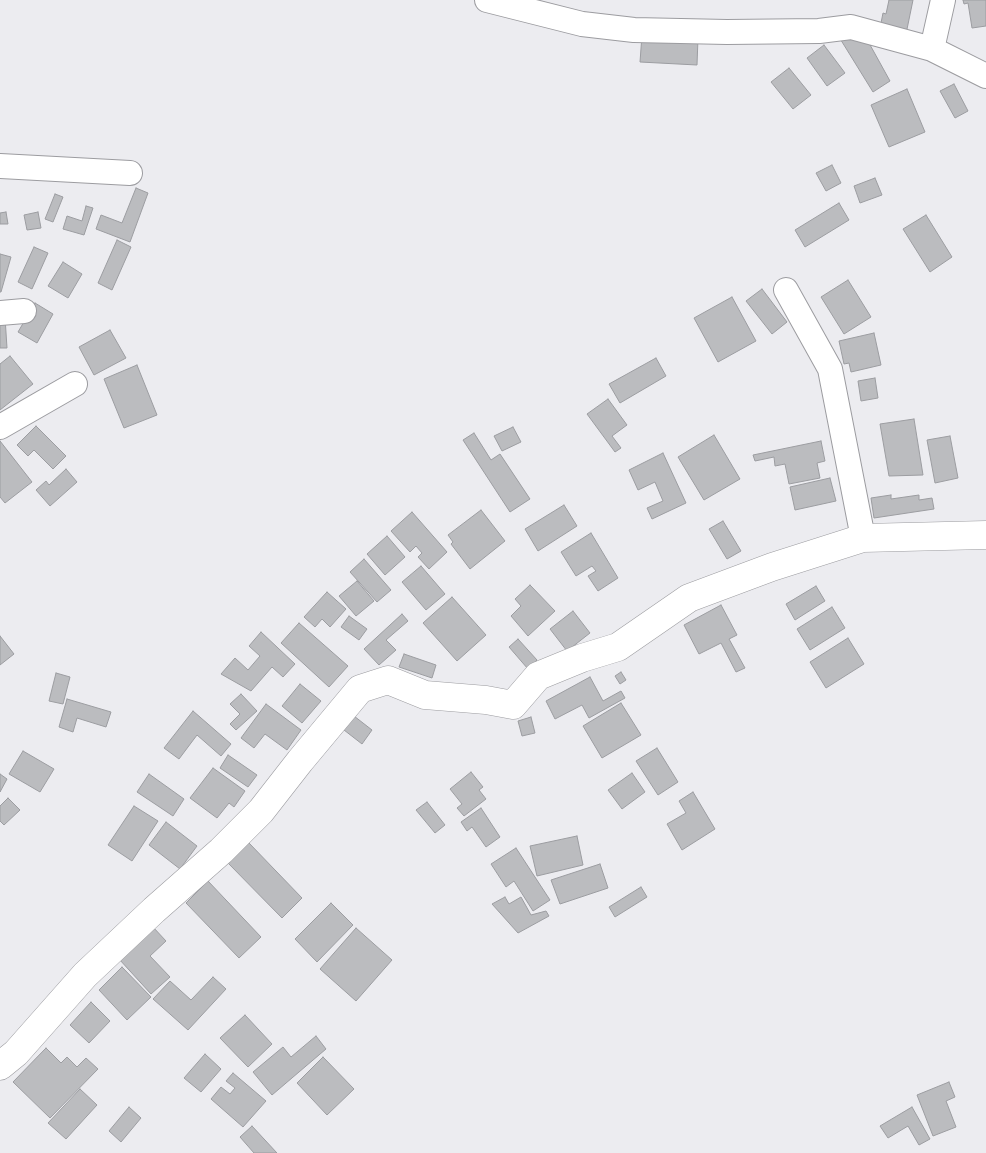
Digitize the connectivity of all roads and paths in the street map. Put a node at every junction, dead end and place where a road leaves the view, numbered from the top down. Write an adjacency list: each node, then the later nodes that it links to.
1 (487, 0): 3 (street)
2 (943, 0): 3 (street)
3 (932, 49): 4 (street)
4 (986, 76)
5 (0, 166): 6 (street)
6 (130, 173)
7 (786, 290): 13 (street)
8 (24, 311): 9 (street)
9 (0, 313)
10 (75, 384): 11 (street)
11 (0, 427)
12 (986, 535): 13 (street)
13 (863, 538): 14 (street)
14 (0, 1066)

